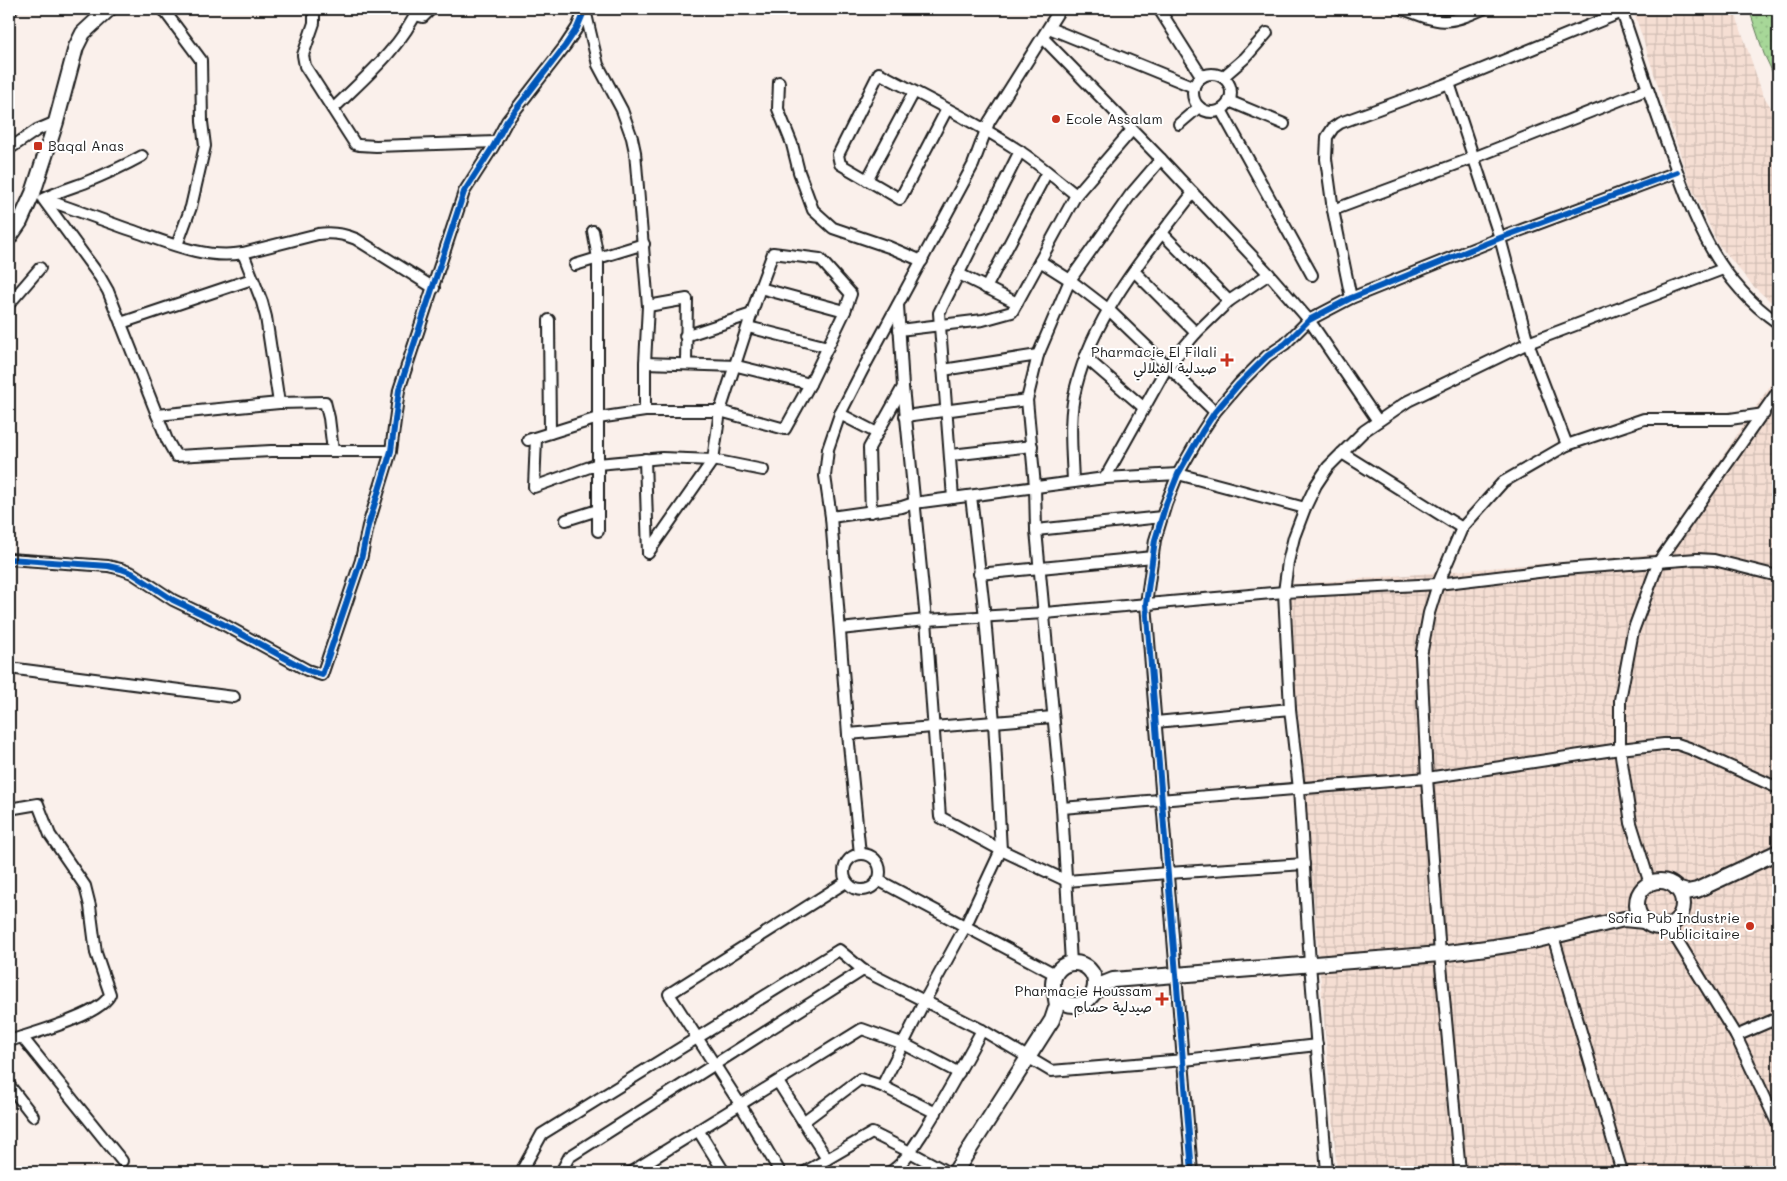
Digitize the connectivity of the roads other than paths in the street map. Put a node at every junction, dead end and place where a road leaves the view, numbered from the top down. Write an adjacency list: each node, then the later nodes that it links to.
1 (163, 9): 51 (street)
2 (314, 9): 25 (street)
3 (431, 9): 12 (street)
4 (584, 9): 33 (street); 50 (street)
5 (1060, 9): 13 (street)
6 (1159, 9): 16 (street)
7 (1405, 9): 11 (street)
8 (1483, 9): 11 (street)
9 (102, 10): 28 (street)
10 (1621, 10): 19 (street); 21 (street)
11 (1472, 11)
12 (416, 12): 25 (street)
13 (1049, 28): 15 (street); 20 (street)
14 (1267, 33): 17 (street)
15 (1043, 38): 31 (street); 32 (street)
16 (1202, 77): 17 (street); 20 (street)
17 (1223, 77): 23 (street)
18 (779, 82): 54 (street)
19 (1449, 83): 38 (street); 45 (street)
20 (1194, 87): 24 (street)
21 (1648, 89): 38 (street); 40 (street)
22 (914, 92): 26 (street); 41 (street); 41 (street)
23 (1229, 101): 27 (street); 30 (street)
24 (1199, 107): 27 (street); 29 (street)
25 (333, 109): 33 (street)
26 (947, 109): 31 (street); 41 (street)
27 (1221, 110): 62 (street)
28 (56, 122): 34 (street); 44 (street)
29 (1179, 124)
30 (1284, 124)
31 (986, 130): 35 (street); 54 (street)
32 (1132, 130): 37 (street); 43 (street)
33 (496, 142): 65 (street)
34 (9, 149)
35 (1020, 151): 39 (street); 60 (street)
36 (142, 156): 44 (street)
37 (1161, 158): 42 (street); 64 (street)
38 (1473, 158): 45 (street); 49 (street)
39 (1047, 172): 43 (street); 67 (street)
40 (1677, 172): 49 (street); 58 (street)
41 (867, 180)
42 (1193, 193): 47 (street); 61 (street)
43 (1076, 195): 55 (street)
44 (38, 196): 48 (street); 51 (street); 79 (street)
45 (1333, 210): 68 (street)
46 (593, 231): 53 (street)
47 (1162, 233): 59 (street); 69 (street)
48 (9, 238)
49 (1500, 238): 68 (street); 86 (street)
50 (644, 244): 53 (street); 73 (street)
51 (177, 245): 52 (street)
52 (243, 253): 63 (street); 65 (street)
53 (598, 258): 56 (street); 109 (street)
54 (922, 261): 70 (street)
55 (1040, 261): 64 (street); 71 (street)
56 (575, 265)
57 (40, 268): 72 (street)
58 (1723, 268): 80 (street); 86 (street)
59 (1134, 271): 74 (street); 84 (street)
60 (958, 274): 67 (street); 81 (street)
61 (1269, 274): 69 (street); 78 (street)
62 (1312, 275)
63 (252, 279): 79 (street); 99 (street)
64 (1070, 280): 74 (street); 88 (street)
65 (434, 288): 116 (street)
66 (760, 288): 75 (street); 75 (street); 76 (street)
67 (986, 288): 71 (street)
68 (1351, 298): 78 (street)
69 (1229, 301): 84 (street)
70 (898, 303): 83 (street); 105 (street)
71 (1017, 303): 81 (street)
72 (9, 304)
73 (648, 306): 85 (street); 90 (street)
74 (1109, 310): 89 (street); 93 (street)
75 (845, 312): 87 (street)
76 (752, 314): 82 (street); 85 (street)
77 (549, 320): 111 (street)
78 (1309, 320): 104 (street); 110 (street)
79 (121, 323): 107 (street)
80 (1778, 323)
81 (939, 326): 83 (street); 94 (street)
82 (748, 327): 87 (street); 92 (street)
83 (900, 330): 96 (street)
84 (1196, 333): 93 (street)
85 (685, 336): 91 (street)
86 (1528, 343): 110 (street); 113 (street)
87 (828, 347): 95 (street)
88 (1038, 355): 94 (street); 98 (street)
89 (1085, 356): 100 (street); 125 (street)
90 (645, 363): 91 (street); 102 (street)
91 (686, 363): 92 (street)
92 (735, 366): 95 (street); 103 (street)
93 (1167, 367): 100 (street); 104 (street)
94 (943, 370): 101 (street)
95 (810, 384): 103 (street)
96 (903, 387): 108 (street); 112 (street)
97 (1778, 391): 106 (street)
98 (1027, 400): 101 (street); 114 (street)
99 (279, 403): 107 (street); 115 (street)
100 (1143, 407): 124 (street)
101 (946, 410): 108 (street); 118 (street)
102 (645, 411): 103 (street); 109 (street)
103 (720, 411): 120 (street)
104 (1215, 412): 123 (street)
105 (840, 414): 112 (street); 134 (street)
106 (1764, 414): 113 (street); 141 (street)
107 (157, 415): 115 (street)
108 (905, 416): 129 (street)
109 (598, 418): 111 (street); 121 (street)
110 (1378, 420): 117 (street)
111 (550, 433): 121 (street)
112 (877, 433): 132 (street)
113 (1567, 445): 136 (street)
114 (1032, 446): 118 (street); 126 (street)
115 (333, 451): 116 (street)
116 (391, 451): 140 (street)
117 (1342, 453): 130 (street); 136 (street)
118 (951, 455): 128 (street)
119 (645, 460): 120 (street); 120 (street); 121 (street)
120 (713, 460): 122 (street)
121 (598, 464): 131 (street)
122 (763, 470)
123 (1178, 474): 124 (street); 130 (street); 133 (street)
124 (1105, 478): 125 (street)
125 (1073, 482): 126 (street)
126 (1035, 486): 127 (street); 137 (street)
127 (971, 496): 128 (street); 143 (street)
128 (953, 498): 129 (street)
129 (914, 503): 132 (street); 150 (street)
130 (1305, 508): 146 (street)
131 (598, 510): 135 (street); 138 (street)
132 (871, 512): 134 (street)
133 (1162, 517): 137 (street); 139 (street)
134 (831, 518): 151 (street)
135 (566, 520)
136 (1462, 528): 145 (street)
137 (1036, 530): 142 (street)
138 (598, 532)
139 (1153, 557): 142 (street); 147 (street)
140 (9, 559)
141 (1659, 561): 144 (street); 145 (street); 160 (street)
142 (1040, 568): 143 (street); 148 (street)
143 (979, 574): 149 (street)
144 (1778, 576)
145 (1438, 584): 146 (street); 161 (street)
146 (1284, 592): 147 (street); 154 (street)
147 (1146, 604): 148 (street); 157 (street)
148 (1045, 613): 149 (street); 155 (street)
149 (985, 617): 150 (street); 156 (street)
150 (926, 620): 151 (street); 158 (street)
151 (840, 629): 159 (street)
152 (9, 668): 153 (street)
153 (234, 697)
154 (1290, 709): 157 (street); 162 (street)
155 (1053, 717): 156 (street); 165 (street)
156 (994, 722): 158 (street); 167 (street)
157 (1156, 722): 164 (street)
158 (934, 727): 159 (street); 167 (street)
159 (848, 734): 169 (street)
160 (1620, 749): 161 (street); 163 (street); 175 (street)
161 (1427, 778): 162 (street); 185 (street)
162 (1299, 788): 164 (street); 170 (street)
163 (1778, 788)
164 (1161, 800): 165 (street); 171 (street)
165 (1062, 808): 173 (street)
166 (9, 809): 201 (street)
167 (1001, 850): 173 (street); 183 (street)
168 (1778, 852): 177 (street)
169 (860, 854): 172 (street); 174 (street)
170 (1304, 864): 171 (street); 187 (street)
171 (1168, 873): 173 (street); 191 (street)
172 (878, 880): 174 (street); 183 (street)
173 (1067, 881): 186 (street)
174 (846, 882): 202 (street)
175 (1650, 884): 176 (street); 178 (street)
176 (1677, 889): 177 (street); 179 (street)
177 (1697, 890): 179 (street)
178 (1637, 902): 180 (street); 181 (street)
179 (1682, 906): 182 (street)
180 (1617, 921): 181 (street); 184 (street)
181 (1644, 921): 182 (street)
182 (1668, 925): 200 (street)
183 (965, 927): 190 (street); 195 (street)
184 (1553, 936): 185 (street); 235 (street)
185 (1440, 954): 187 (street); 234 (street)
186 (1071, 962): 189 (street); 190 (street)
187 (1310, 964): 191 (street); 205 (street)
188 (863, 970): 195 (street); 202 (street); 208 (street)
189 (1090, 970): 192 (street); 194 (street)
190 (1055, 974): 193 (street)
191 (1176, 975): 192 (street); 207 (street)
192 (1113, 980): 194 (street)
193 (1055, 993): 196 (street); 198 (street)
194 (1092, 994): 196 (street)
195 (925, 1000): 199 (street); 204 (street)
196 (1074, 1005): 198 (street)
197 (1778, 1018): 200 (street)
198 (1052, 1020): 206 (street)
199 (982, 1030): 206 (street); 209 (street)
200 (1736, 1036): 217 (street)
201 (22, 1037): 203 (street); 221 (street)
202 (697, 1037): 208 (street); 223 (street)
203 (9, 1041)
204 (904, 1044): 209 (street); 210 (street); 212 (street)
205 (1317, 1045): 207 (street); 233 (street)
206 (1028, 1058): 207 (street); 231 (street)
207 (1184, 1060): 222 (street)
208 (714, 1065): 213 (street); 224 (street)
209 (959, 1073): 214 (street)
210 (778, 1082): 213 (street); 216 (street)
211 (9, 1085): 215 (street)
212 (882, 1086): 214 (street); 216 (street)
213 (740, 1104): 218 (street); 227 (street)
214 (936, 1113): 219 (street)
215 (33, 1116)
216 (803, 1122): 220 (street)
217 (1778, 1125)
218 (698, 1130): 225 (street); 226 (street)
219 (910, 1152): 220 (street); 229 (street); 230 (street)
220 (827, 1159): 228 (street)
221 (122, 1161)
222 (1192, 1171): 232 (street)
223 (521, 1172)
224 (561, 1172)
225 (631, 1172)
226 (723, 1172)
227 (780, 1172)
228 (805, 1172)
229 (890, 1172)
230 (948, 1172)
231 (955, 1172)
232 (1175, 1172)
233 (1327, 1172)
234 (1460, 1172)
235 (1622, 1172)

